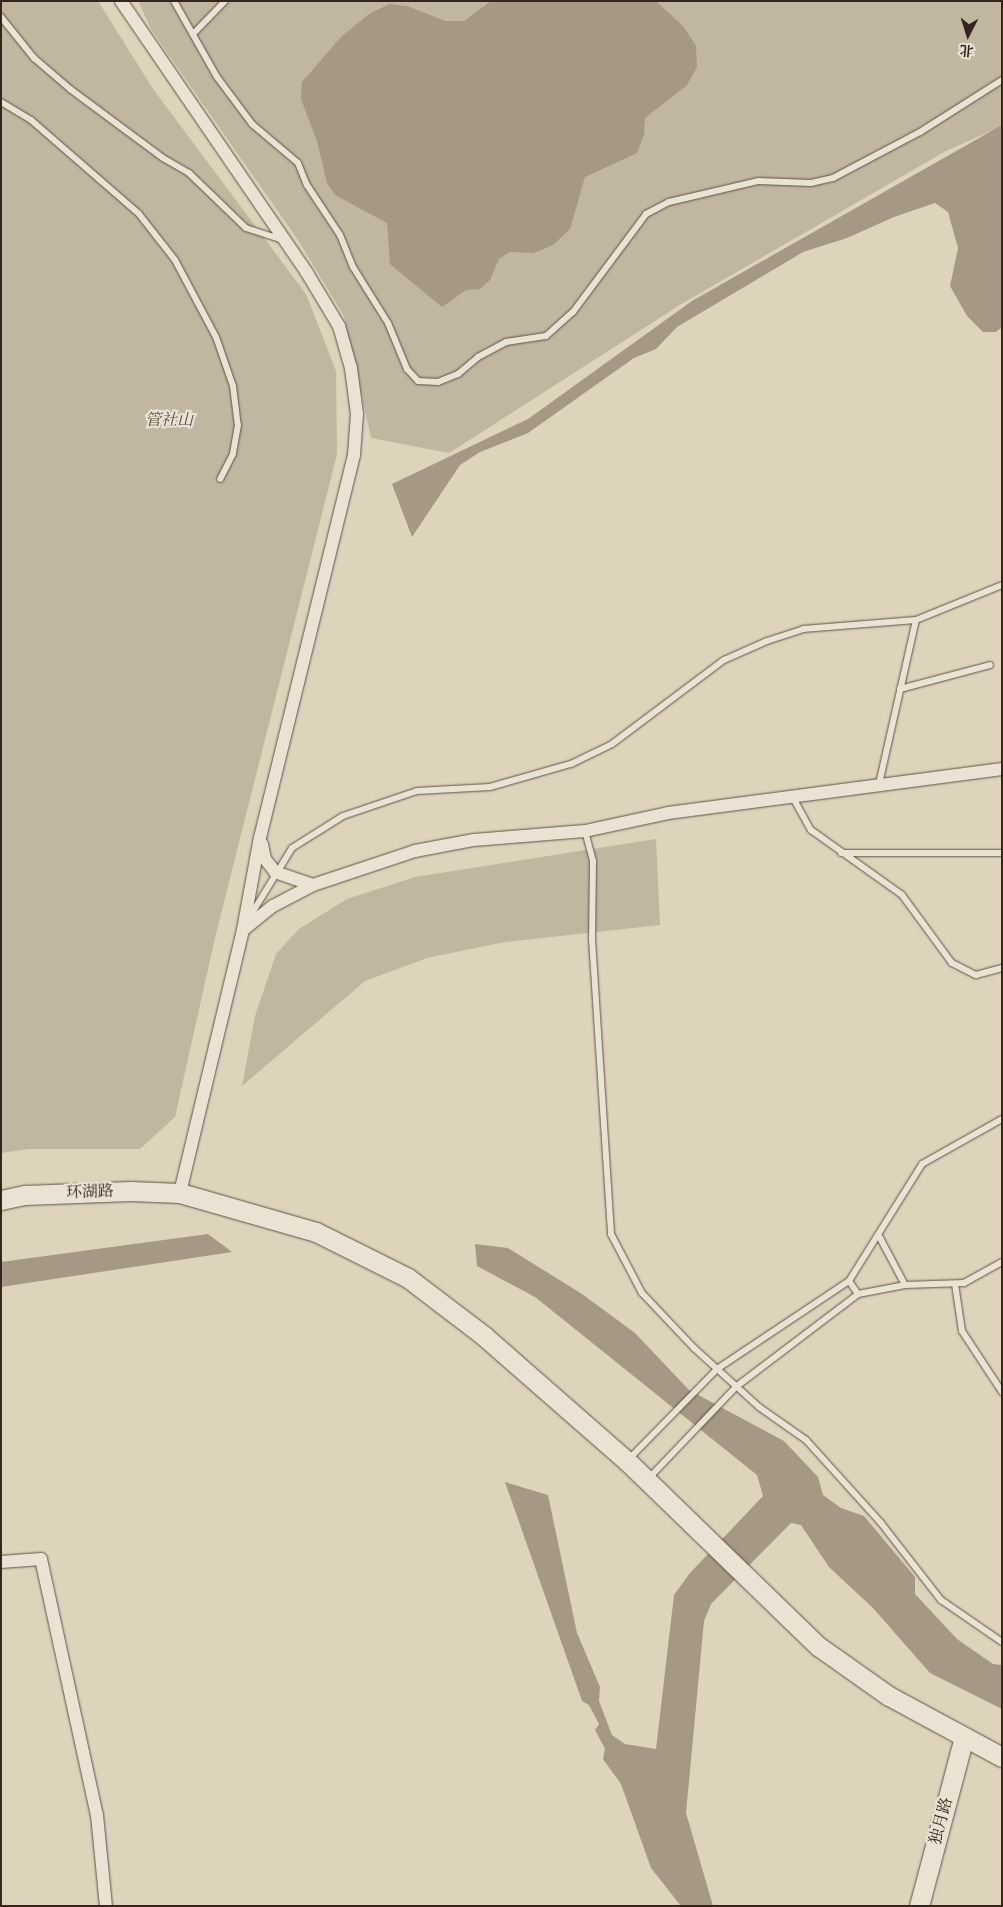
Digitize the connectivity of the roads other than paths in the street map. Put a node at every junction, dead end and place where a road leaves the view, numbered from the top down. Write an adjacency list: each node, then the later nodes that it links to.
1 (121, 1): 8 (street)
2 (174, 1): 5 (lane)
3 (225, 1): 5 (lane)
4 (1, 17): 8 (lane)
5 (193, 34): 6 (lane)
6 (1002, 80)
7 (1, 102): 9 (lane)
8 (285, 241): 18 (street)
9 (220, 479)
10 (1002, 585): 11 (lane)
11 (916, 620): 13 (lane); 21 (lane)
12 (990, 665): 13 (lane)
13 (900, 689): 15 (lane)
14 (1002, 769): 15 (street)
15 (879, 784): 16 (street)
16 (792, 796): 17 (street); 19 (lane)
17 (585, 831): 22 (street); 34 (lane)
18 (260, 837): 21 (street); 23 (street)
19 (839, 853): 20 (lane); 24 (lane)
20 (1002, 853)
21 (275, 872): 22 (street); 23 (lane)
22 (313, 885): 23 (street)
23 (243, 930): 26 (street)
24 (1002, 968)
25 (1002, 1118): 28 (lane)
26 (180, 1193): 27 (street, 环湖路); 37 (street, 环湖路)
27 (1, 1200)
28 (879, 1236): 30 (lane); 32 (lane)
29 (1002, 1262): 31 (lane)
30 (849, 1281): 33 (lane); 34 (lane)
31 (955, 1284): 32 (lane); 36 (lane)
32 (905, 1285): 33 (lane)
33 (858, 1294): 35 (lane)
34 (717, 1369): 35 (lane); 37 (lane)
35 (737, 1386): 38 (lane); 40 (lane)
36 (1002, 1392)
37 (627, 1461): 38 (street, 环湖路)
38 (647, 1480): 41 (street, 环湖路)
39 (1, 1562): 43 (street)
40 (1002, 1642)
41 (964, 1737): 42 (street, 环湖路); 44 (street, 独月路)
42 (1002, 1757)
43 (106, 1906)
44 (919, 1906)

